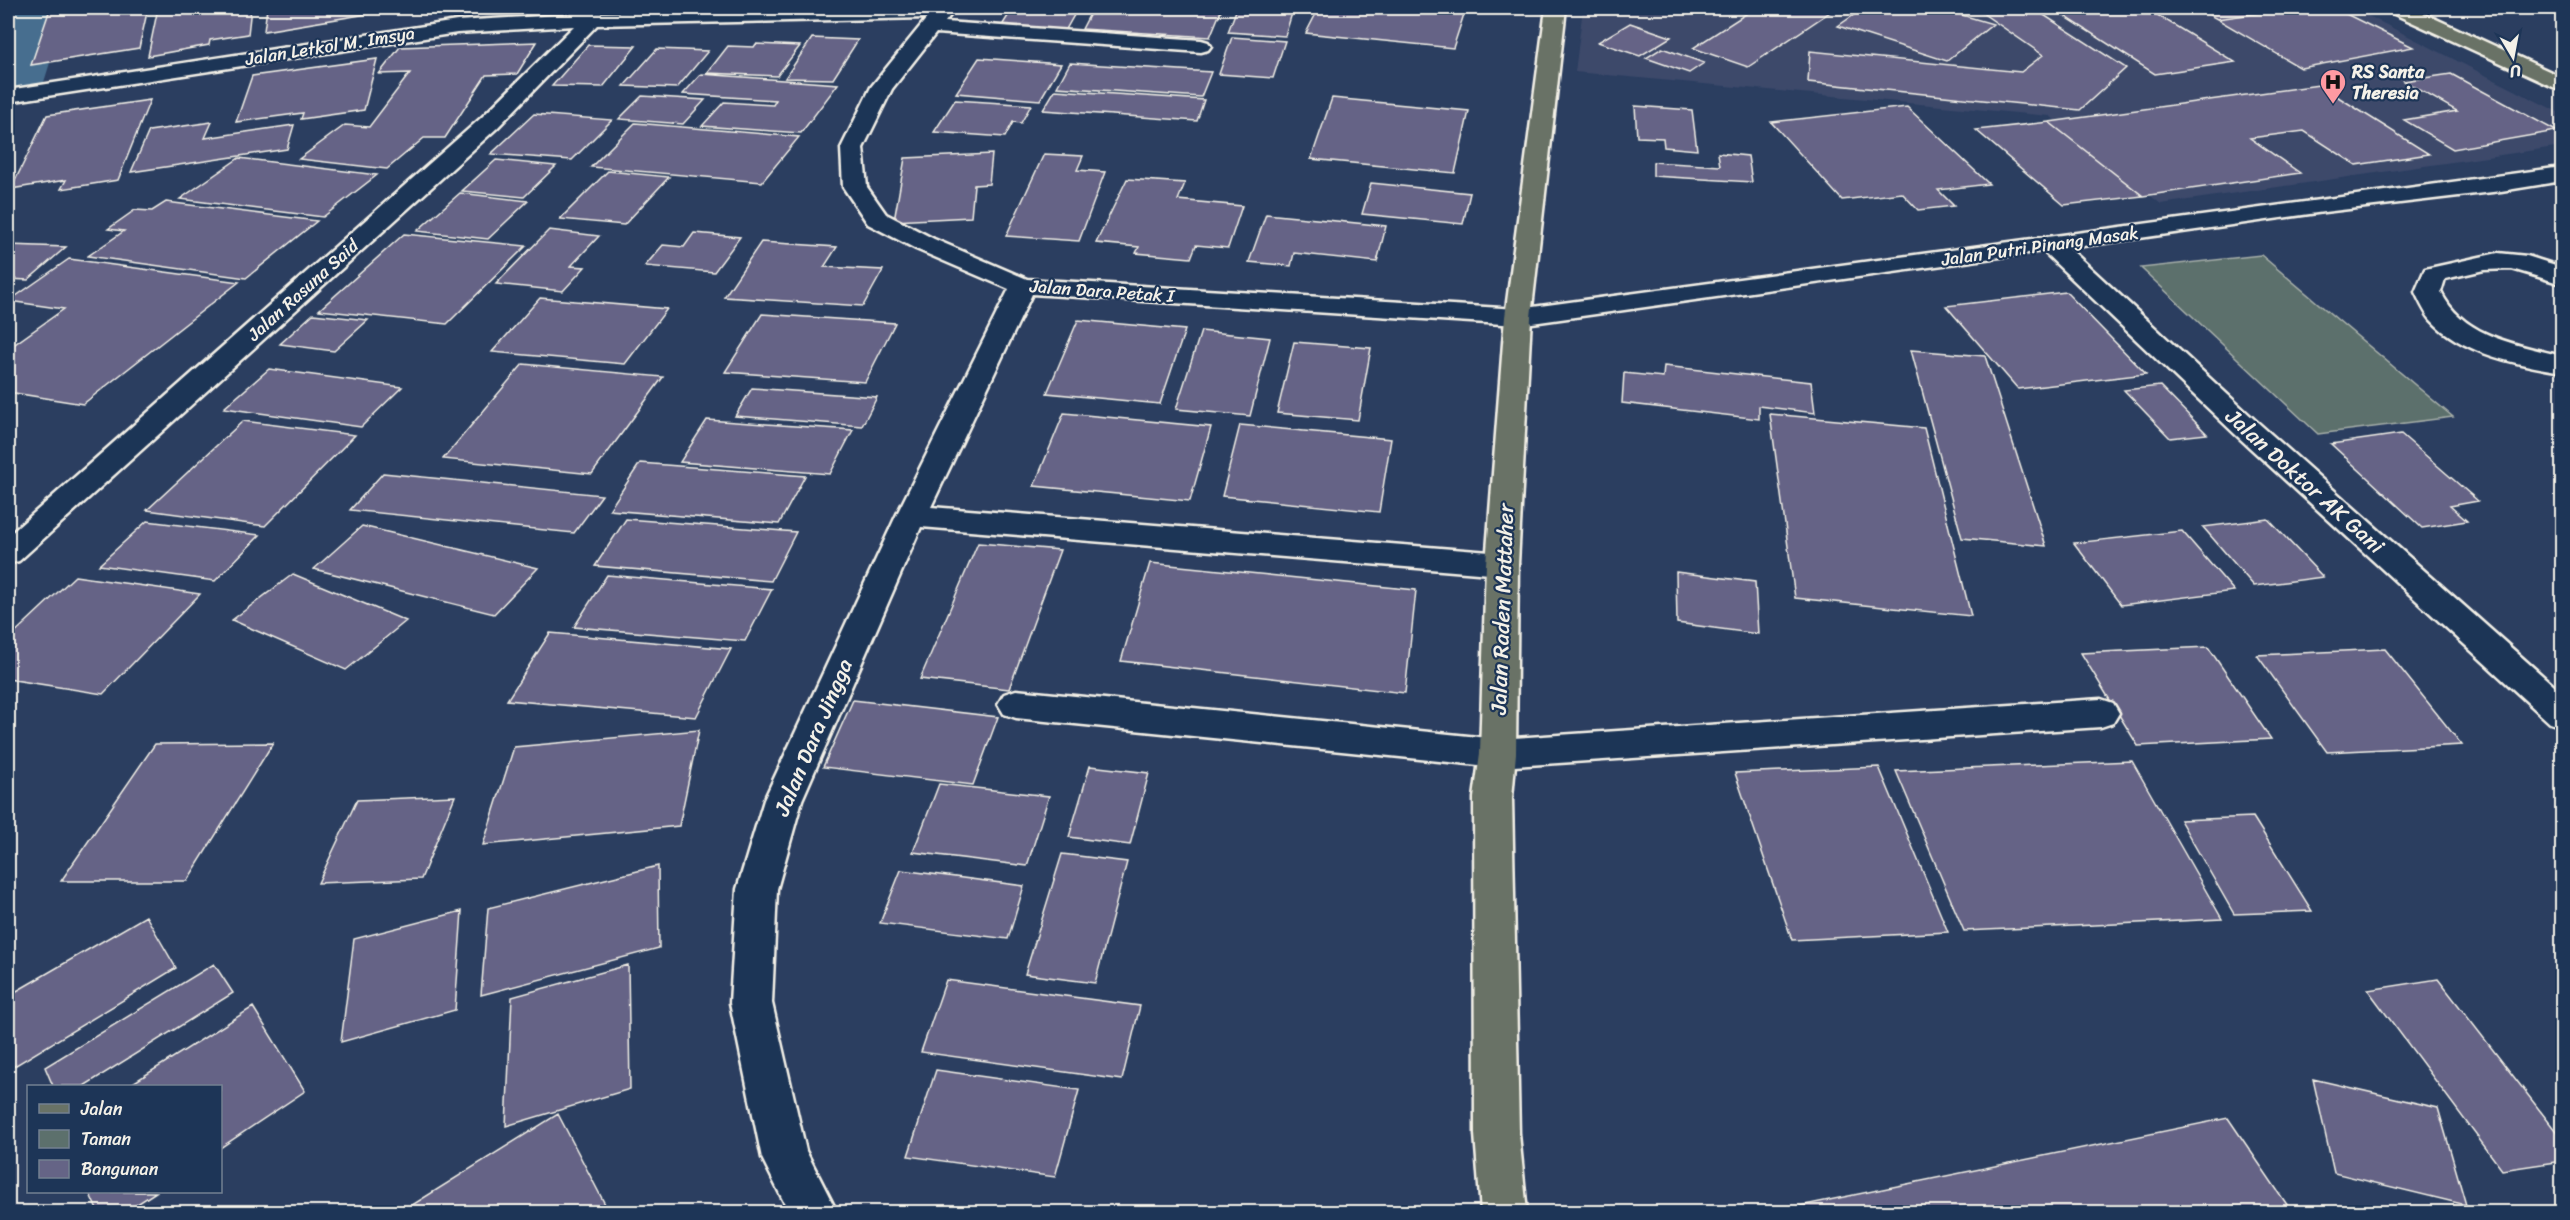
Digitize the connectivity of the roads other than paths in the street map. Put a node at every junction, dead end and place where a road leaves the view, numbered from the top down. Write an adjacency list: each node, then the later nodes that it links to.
1 (449, 8): 6 (street)
2 (1556, 8): 14 (main road, Jalan Raden Mattaher)
3 (2397, 8): 8 (main road)
4 (941, 16): 5 (street, Jalan Letkol M. Imsya); 7 (street, Jalan Letkol M. Imsya); 13 (street, Jalan Dara Petak I)
5 (592, 19): 6 (street, Jalan Letkol M. Imsya); 17 (street, Jalan Rasuna Said)
6 (457, 27): 9 (street, Jalan Letkol M. Imsya)
7 (1201, 46)
8 (2562, 85)
9 (16, 95)
10 (2562, 174): 11 (street, Jalan Putri Pinang Masak)
11 (2051, 244): 14 (street, Jalan Putri Pinang Masak); 21 (street, Jalan Doktor AK Gani)
12 (2562, 276): 15 (street)
13 (1023, 286): 14 (street, Jalan Dara Petak I); 16 (street, Jalan Dara Jingga)
14 (1518, 317): 18 (main road, Jalan Raden Mattaher)
15 (2562, 364)
16 (910, 516): 18 (street); 23 (street, Jalan Dara Jingga)
17 (8, 553)
18 (1502, 564): 22 (main road, Jalan Raden Mattaher)
19 (1016, 704): 22 (street)
20 (2101, 713): 22 (street)
21 (2562, 713)
22 (1498, 753): 24 (main road, Jalan Raden Mattaher)
23 (813, 1212)
24 (1504, 1212)

